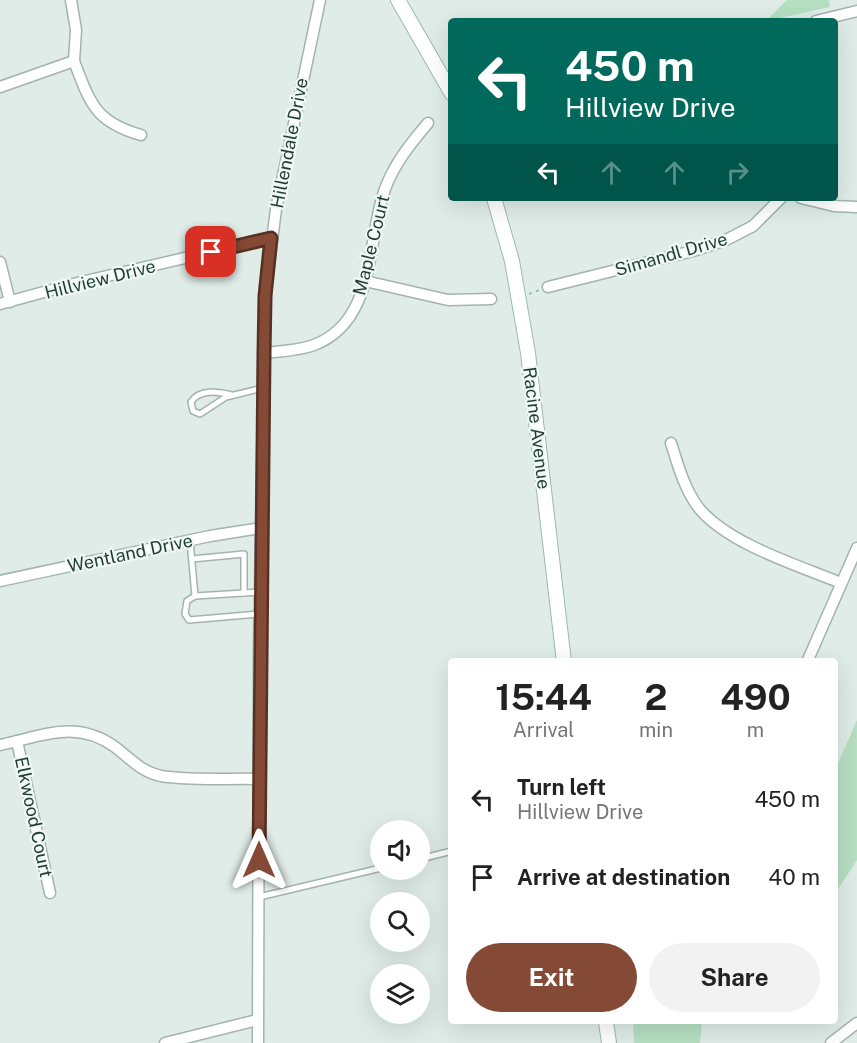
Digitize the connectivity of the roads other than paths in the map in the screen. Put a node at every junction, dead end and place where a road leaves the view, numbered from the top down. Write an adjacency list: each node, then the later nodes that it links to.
1 (71, 0): 6 (street)
2 (320, 0): 15 (street, Hillendale Drive)
3 (398, 0): 8 (main road)
4 (857, 11): 5 (street)
5 (828, 18)
6 (74, 61): 7 (street); 10 (street)
7 (0, 87)
8 (448, 87)
9 (428, 123): 17 (street, Maple Court)
10 (141, 135)
11 (495, 201): 35 (main road, Racine Avenue)
12 (778, 201): 18 (street, Simandl Drive)
13 (813, 201): 14 (street)
14 (857, 207)
15 (271, 238): 20 (street, Hillview Drive); 21 (street, Hillendale Drive)
16 (0, 262): 20 (street)
17 (365, 280): 19 (street); 21 (street, Maple Court)
18 (548, 287)
19 (491, 299)
20 (5, 303)
21 (264, 353): 22 (street, Hillendale Drive)
22 (263, 388): 23 (lane); 25 (street, Hillendale Drive)
23 (232, 395): 23 (lane)
24 (671, 442): 30 (street)
25 (261, 528): 26 (street, Wentland Drive); 31 (street, Hillendale Drive)
26 (190, 540): 28 (lane); 29 (street, Wentland Drive)
27 (857, 548): 30 (street)
28 (192, 559): 32 (lane); 33 (lane)
29 (0, 581)
30 (841, 584): 36 (street)
31 (261, 592): 32 (lane); 34 (street, Hillendale Drive)
32 (244, 593): 33 (lane)
33 (195, 596): 34 (lane)
34 (260, 614): 39 (street, Hillendale Drive)
35 (564, 658)
36 (809, 658)
37 (17, 741): 38 (street); 39 (street); 43 (street, Elkwood Court)
38 (0, 745)
39 (259, 779): 44 (street, Hillendale Drive)
40 (448, 852): 41 (lane)
41 (430, 856)
42 (370, 871): 44 (lane)
43 (50, 893)
44 (259, 897): 45 (street, Hillendale Drive)
45 (257, 1020): 48 (street); 49 (street, Hillendale Drive)
46 (857, 1023): 51 (street)
47 (606, 1024): 50 (main road)
48 (165, 1043)
49 (258, 1043)
50 (609, 1043)
51 (831, 1043)

